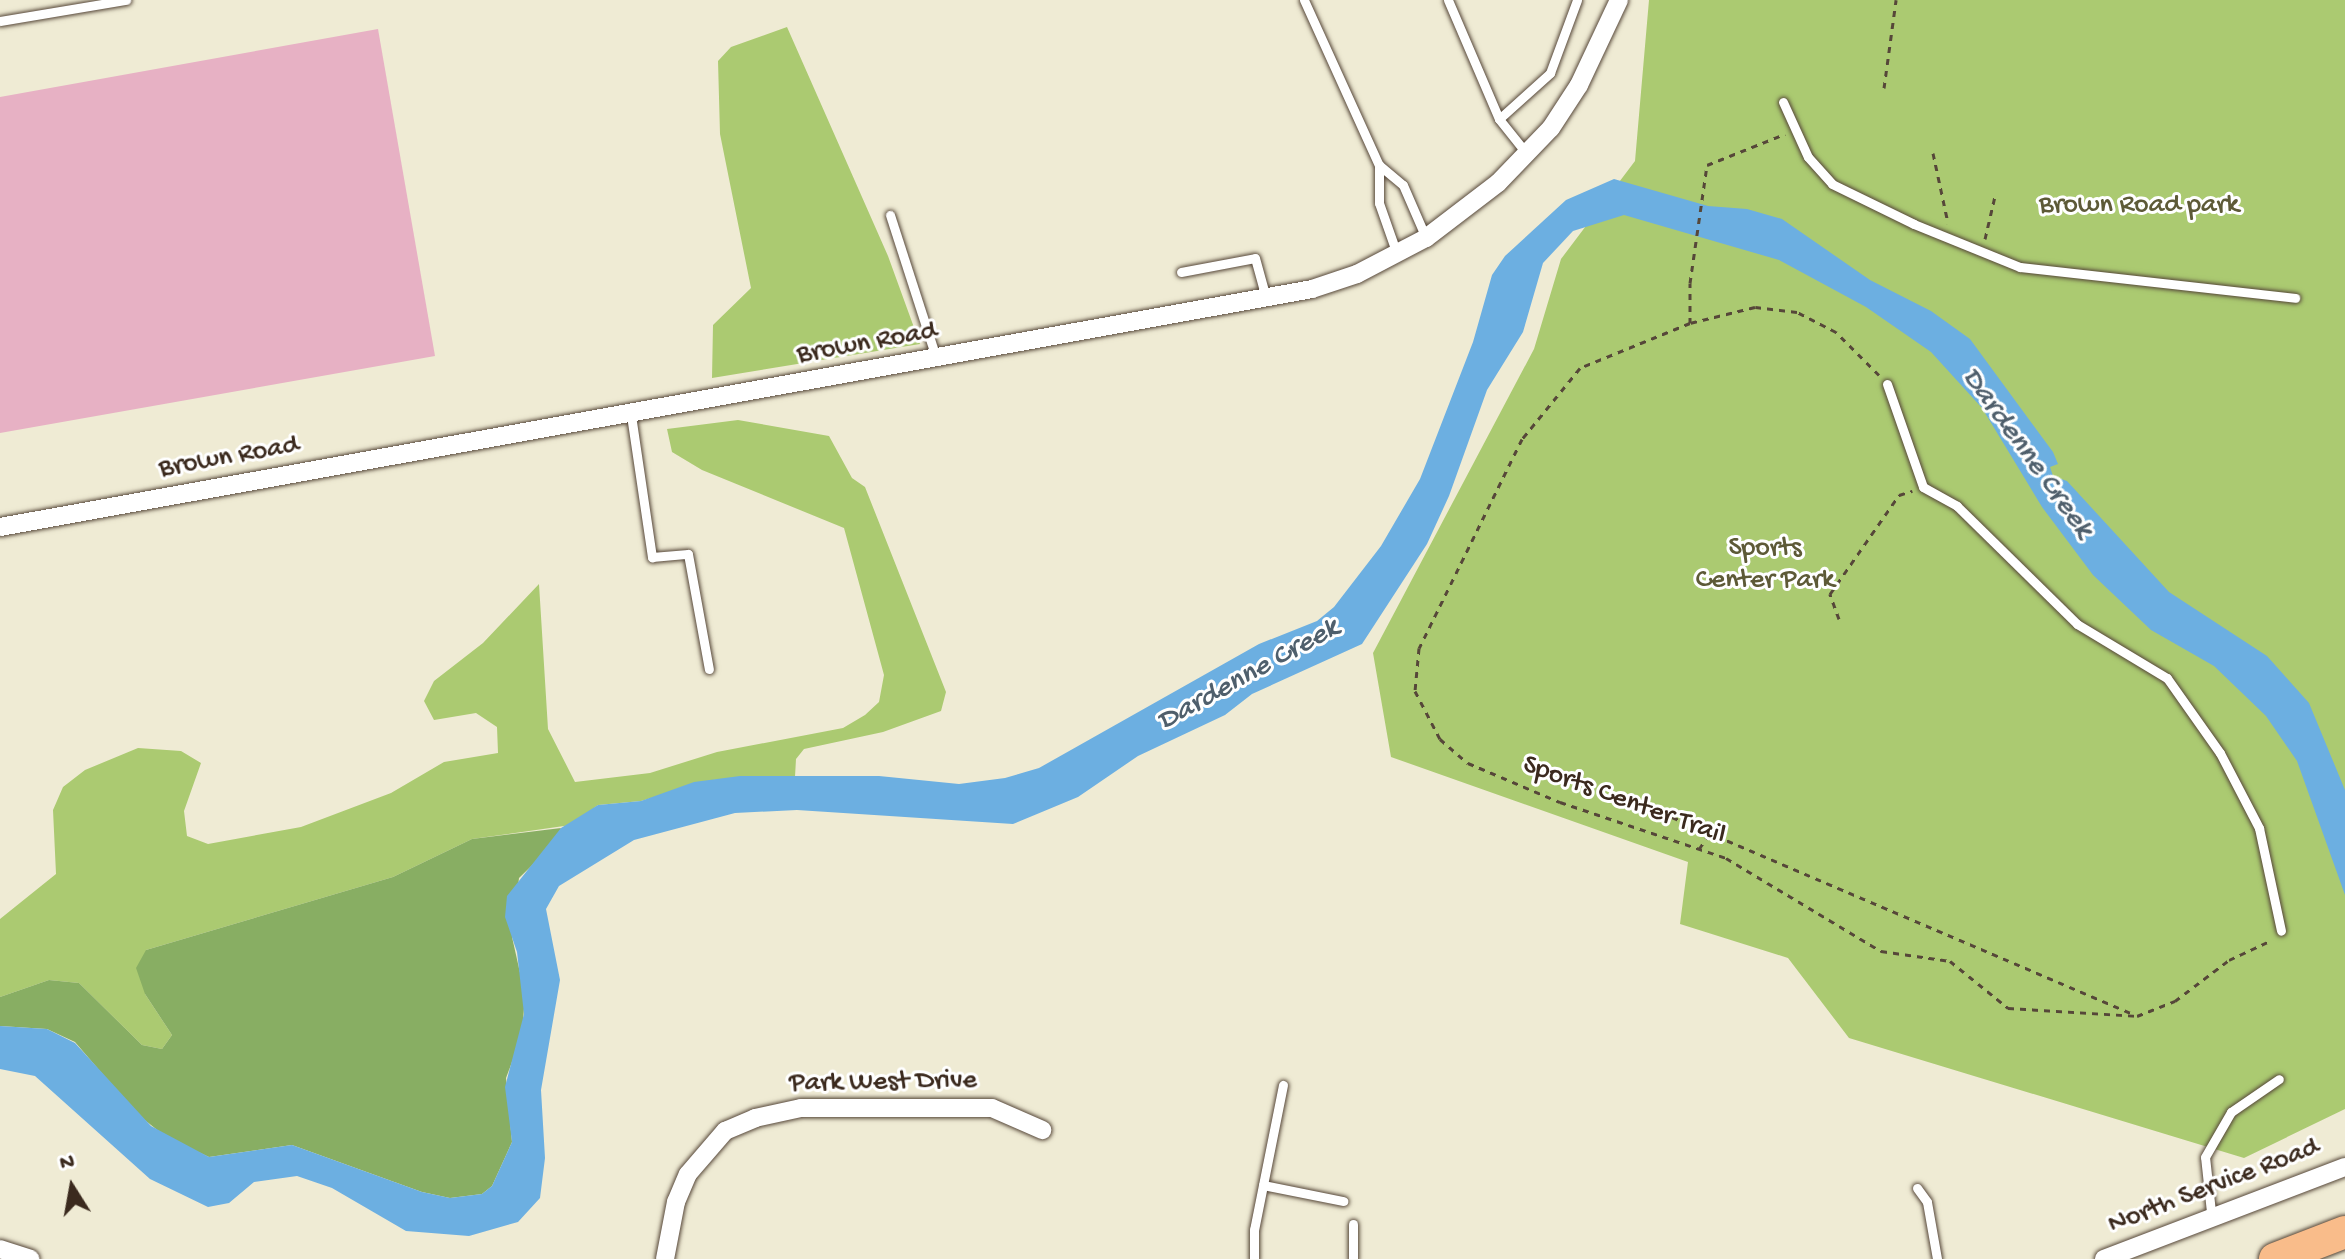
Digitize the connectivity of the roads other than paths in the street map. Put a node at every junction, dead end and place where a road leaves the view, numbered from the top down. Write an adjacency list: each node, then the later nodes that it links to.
1 (126, 0): 6 (lane)
2 (1304, 0): 10 (lane)
3 (1448, 0): 8 (lane)
4 (1577, 0): 8 (lane)
5 (1619, 0): 9 (street, Brown Road)
6 (0, 21)
7 (1783, 102): 15 (lane)
8 (1499, 119): 9 (lane)
9 (1527, 154): 12 (street, Brown Road)
10 (1379, 165): 12 (lane); 13 (lane)
11 (890, 215): 17 (lane)
12 (1426, 238): 13 (street, Brown Road)
13 (1397, 254): 16 (street, Brown Road)
14 (1181, 272): 16 (lane)
15 (2295, 298)
16 (1267, 301): 17 (street, Brown Road)
17 (937, 360): 19 (street, Brown Road)
18 (1887, 384): 22 (lane)
19 (631, 415): 20 (street, Brown Road); 21 (lane)
20 (0, 527)
21 (709, 669)
22 (2281, 931)
23 (2279, 1079): 30 (lane)
24 (1283, 1085): 27 (lane)
25 (1042, 1130): 35 (street, Park West Drive)
26 (2345, 1167): 30 (street, North Service Road)
27 (1263, 1185): 29 (lane); 36 (lane)
28 (1917, 1188): 38 (lane)
29 (1343, 1201)
30 (2212, 1221): 39 (street, North Service Road)
31 (1353, 1224): 37 (lane)
32 (2345, 1232): 40 (highway)
33 (0, 1249): 34 (street)
34 (30, 1259)
35 (665, 1259)
36 (1254, 1259)
37 (1353, 1259)
38 (1937, 1259)
39 (2104, 1259)
40 (2275, 1259)

